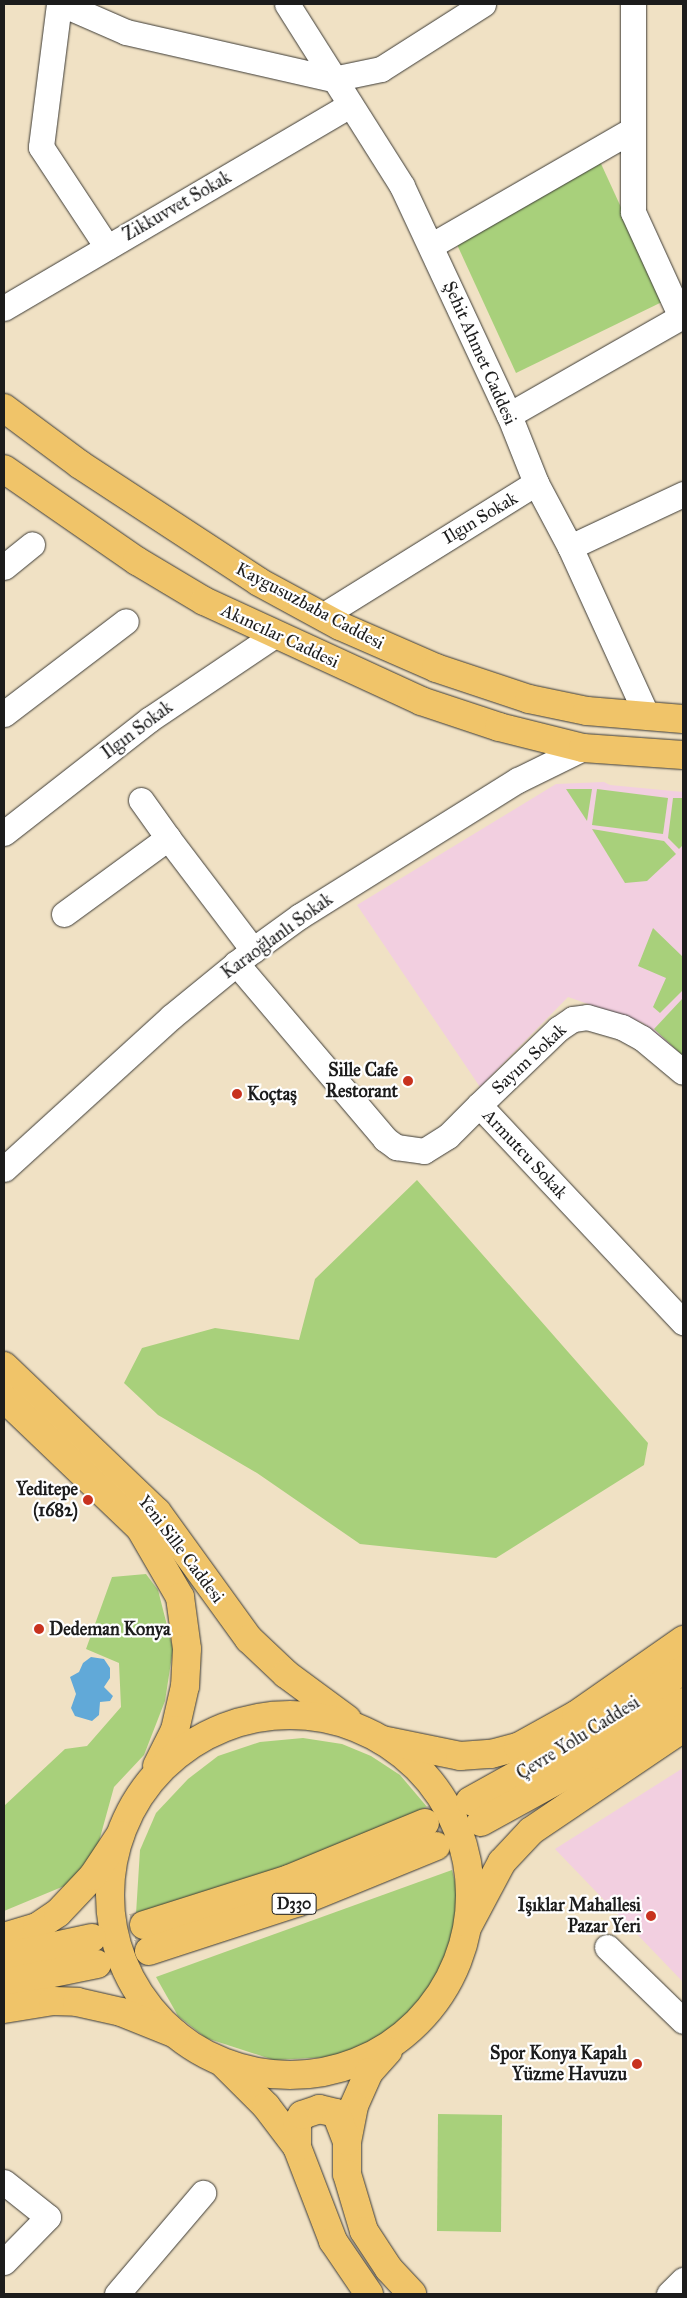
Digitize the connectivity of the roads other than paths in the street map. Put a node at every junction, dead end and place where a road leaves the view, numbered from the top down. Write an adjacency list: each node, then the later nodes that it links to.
1 (60, 4): 5 (street); 9 (street)
2 (287, 4): 5 (street, Şehit Ahmet Caddesi)
3 (483, 4): 5 (street)
4 (632, 4): 7 (street)
5 (332, 79): 6 (street, Şehit Ahmet Caddesi)
6 (350, 106): 8 (street, Şehit Ahmet Caddesi); 9 (street, Zikkuvvet Sokak)
7 (632, 130): 8 (street); 12 (street)
8 (432, 245): 12 (street, Şehit Ahmet Caddesi)
9 (107, 247): 10 (street, Zikkuvvet Sokak)
10 (4, 308)
11 (4, 408): 19 (main road, Kaygusuzbaba Caddesi)
12 (509, 415): 14 (street, Şehit Ahmet Caddesi)
13 (4, 469): 21 (main road, Akıncılar Caddesi)
14 (536, 484): 17 (street, Şehit Ahmet Caddesi); 19 (street, Ilgın Sokak)
15 (683, 494): 17 (street)
16 (32, 544): 18 (street)
17 (570, 547): 23 (street, Şehit Ahmet Caddesi)
18 (4, 567)
19 (322, 616): 23 (main road, Kaygusuzbaba Caddesi)
20 (126, 621): 22 (street)
21 (276, 634): 25 (main road, Akıncılar Caddesi); 28 (street, Ilgın Sokak)
22 (4, 714)
23 (647, 716): 24 (main road, Kaygusuzbaba Caddesi)
24 (683, 719)
25 (583, 748): 26 (main road); 31 (street, Karaoğlanlı Sokak)
26 (683, 756)
27 (141, 800): 29 (street, Armutcu Sokak)
28 (4, 833)
29 (168, 838): 30 (street); 31 (street, Armutcu Sokak)
30 (64, 914)
31 (244, 957): 33 (street, Armutcu Sokak); 34 (street, Karaoğlanlı Sokak)
32 (683, 1072): 33 (street, Sayım Sokak)
33 (480, 1106): 35 (street, Armutcu Sokak)
34 (4, 1169)
35 (683, 1322)
36 (4, 1366): 42 (main road, Yeni Sille Caddesi)
37 (4, 1398): 43 (main road, Yeni Sille Caddesi)
38 (683, 1640): 42 (main road)
39 (683, 1670): 40 (main road, Çevre Yolu Caddesi)
40 (683, 1702)
41 (683, 1728): 46 (main road)
42 (371, 1734): 43 (main road); 46 (main road, Yeni Sille Caddesi)
43 (148, 1784): 44 (main road, Yeni Sille Caddesi)
44 (120, 1835): 47 (main road); 54 (main road)
45 (430, 1835): 48 (main road, D330)
46 (469, 1924): 55 (main road)
47 (4, 1937)
48 (146, 1938)
49 (607, 1947): 53 (street)
50 (4, 1957): 51 (main road)
51 (4, 1983)
52 (4, 2008): 54 (main road)
53 (683, 2021)
54 (176, 2034): 56 (main road)
55 (399, 2038): 56 (main road); 57 (main road)
56 (220, 2060): 58 (main road)
57 (347, 2141): 58 (main road); 64 (main road)
58 (297, 2147): 63 (main road)
59 (4, 2182): 61 (street)
60 (203, 2193): 62 (street)
61 (4, 2262)
62 (116, 2294)
63 (369, 2294)
64 (412, 2294)

